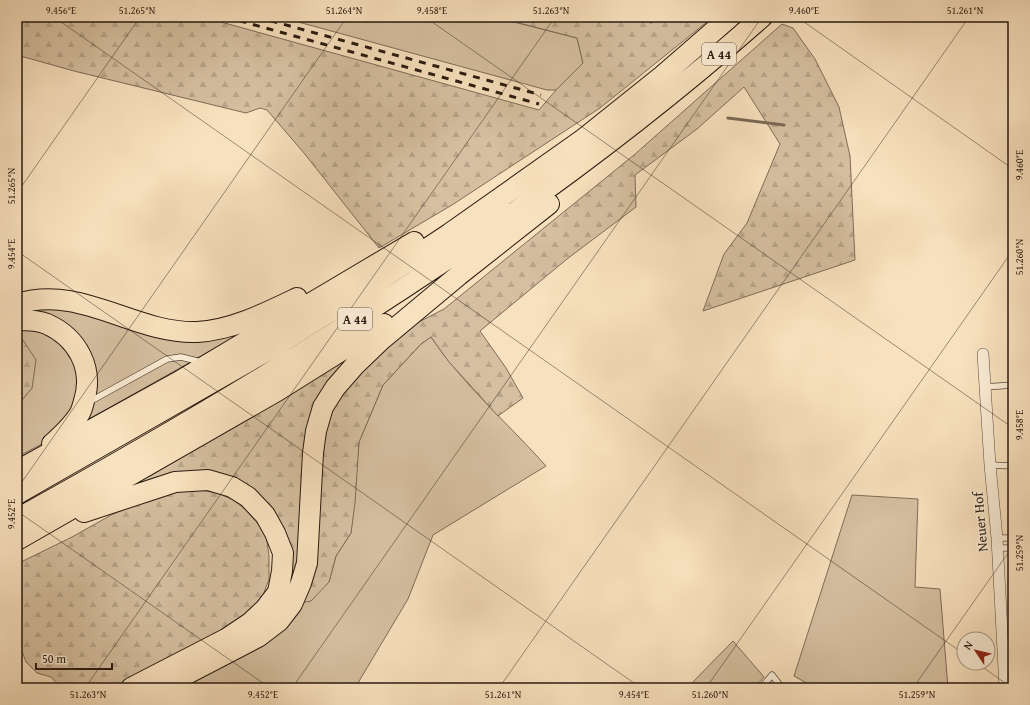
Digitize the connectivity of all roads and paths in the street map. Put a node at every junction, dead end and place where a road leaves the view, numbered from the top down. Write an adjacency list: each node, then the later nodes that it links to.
1 (730, 17): 3 (highway, A 44)
2 (762, 17): 3 (highway, A 44)
3 (668, 83): 4 (highway); 5 (highway); 16 (highway, A 44); 17 (highway, A 44)
4 (384, 260): 6 (highway); 9 (highway)
5 (459, 275): 18 (highway); 24 (highway)
6 (17, 304)
7 (17, 320): 12 (highway)
8 (983, 354): 11 (street, Neuer Hof)
9 (209, 364): 12 (lane); 15 (highway)
10 (1013, 385): 11 (lane)
11 (985, 387): 13 (street, Neuer Hof)
12 (83, 406): 15 (highway)
13 (990, 465): 14 (lane); 21 (street, Neuer Hof)
14 (1013, 466)
15 (17, 471)
16 (17, 494)
17 (17, 519)
18 (44, 525): 20 (highway); 23 (highway)
19 (1013, 538): 21 (lane)
20 (17, 540)
21 (998, 543): 22 (lane); 27 (street, Neuer Hof)
22 (1013, 548)
23 (131, 688)
24 (160, 688)
25 (761, 688): 26 (lane)
26 (782, 688)
27 (1005, 688)

